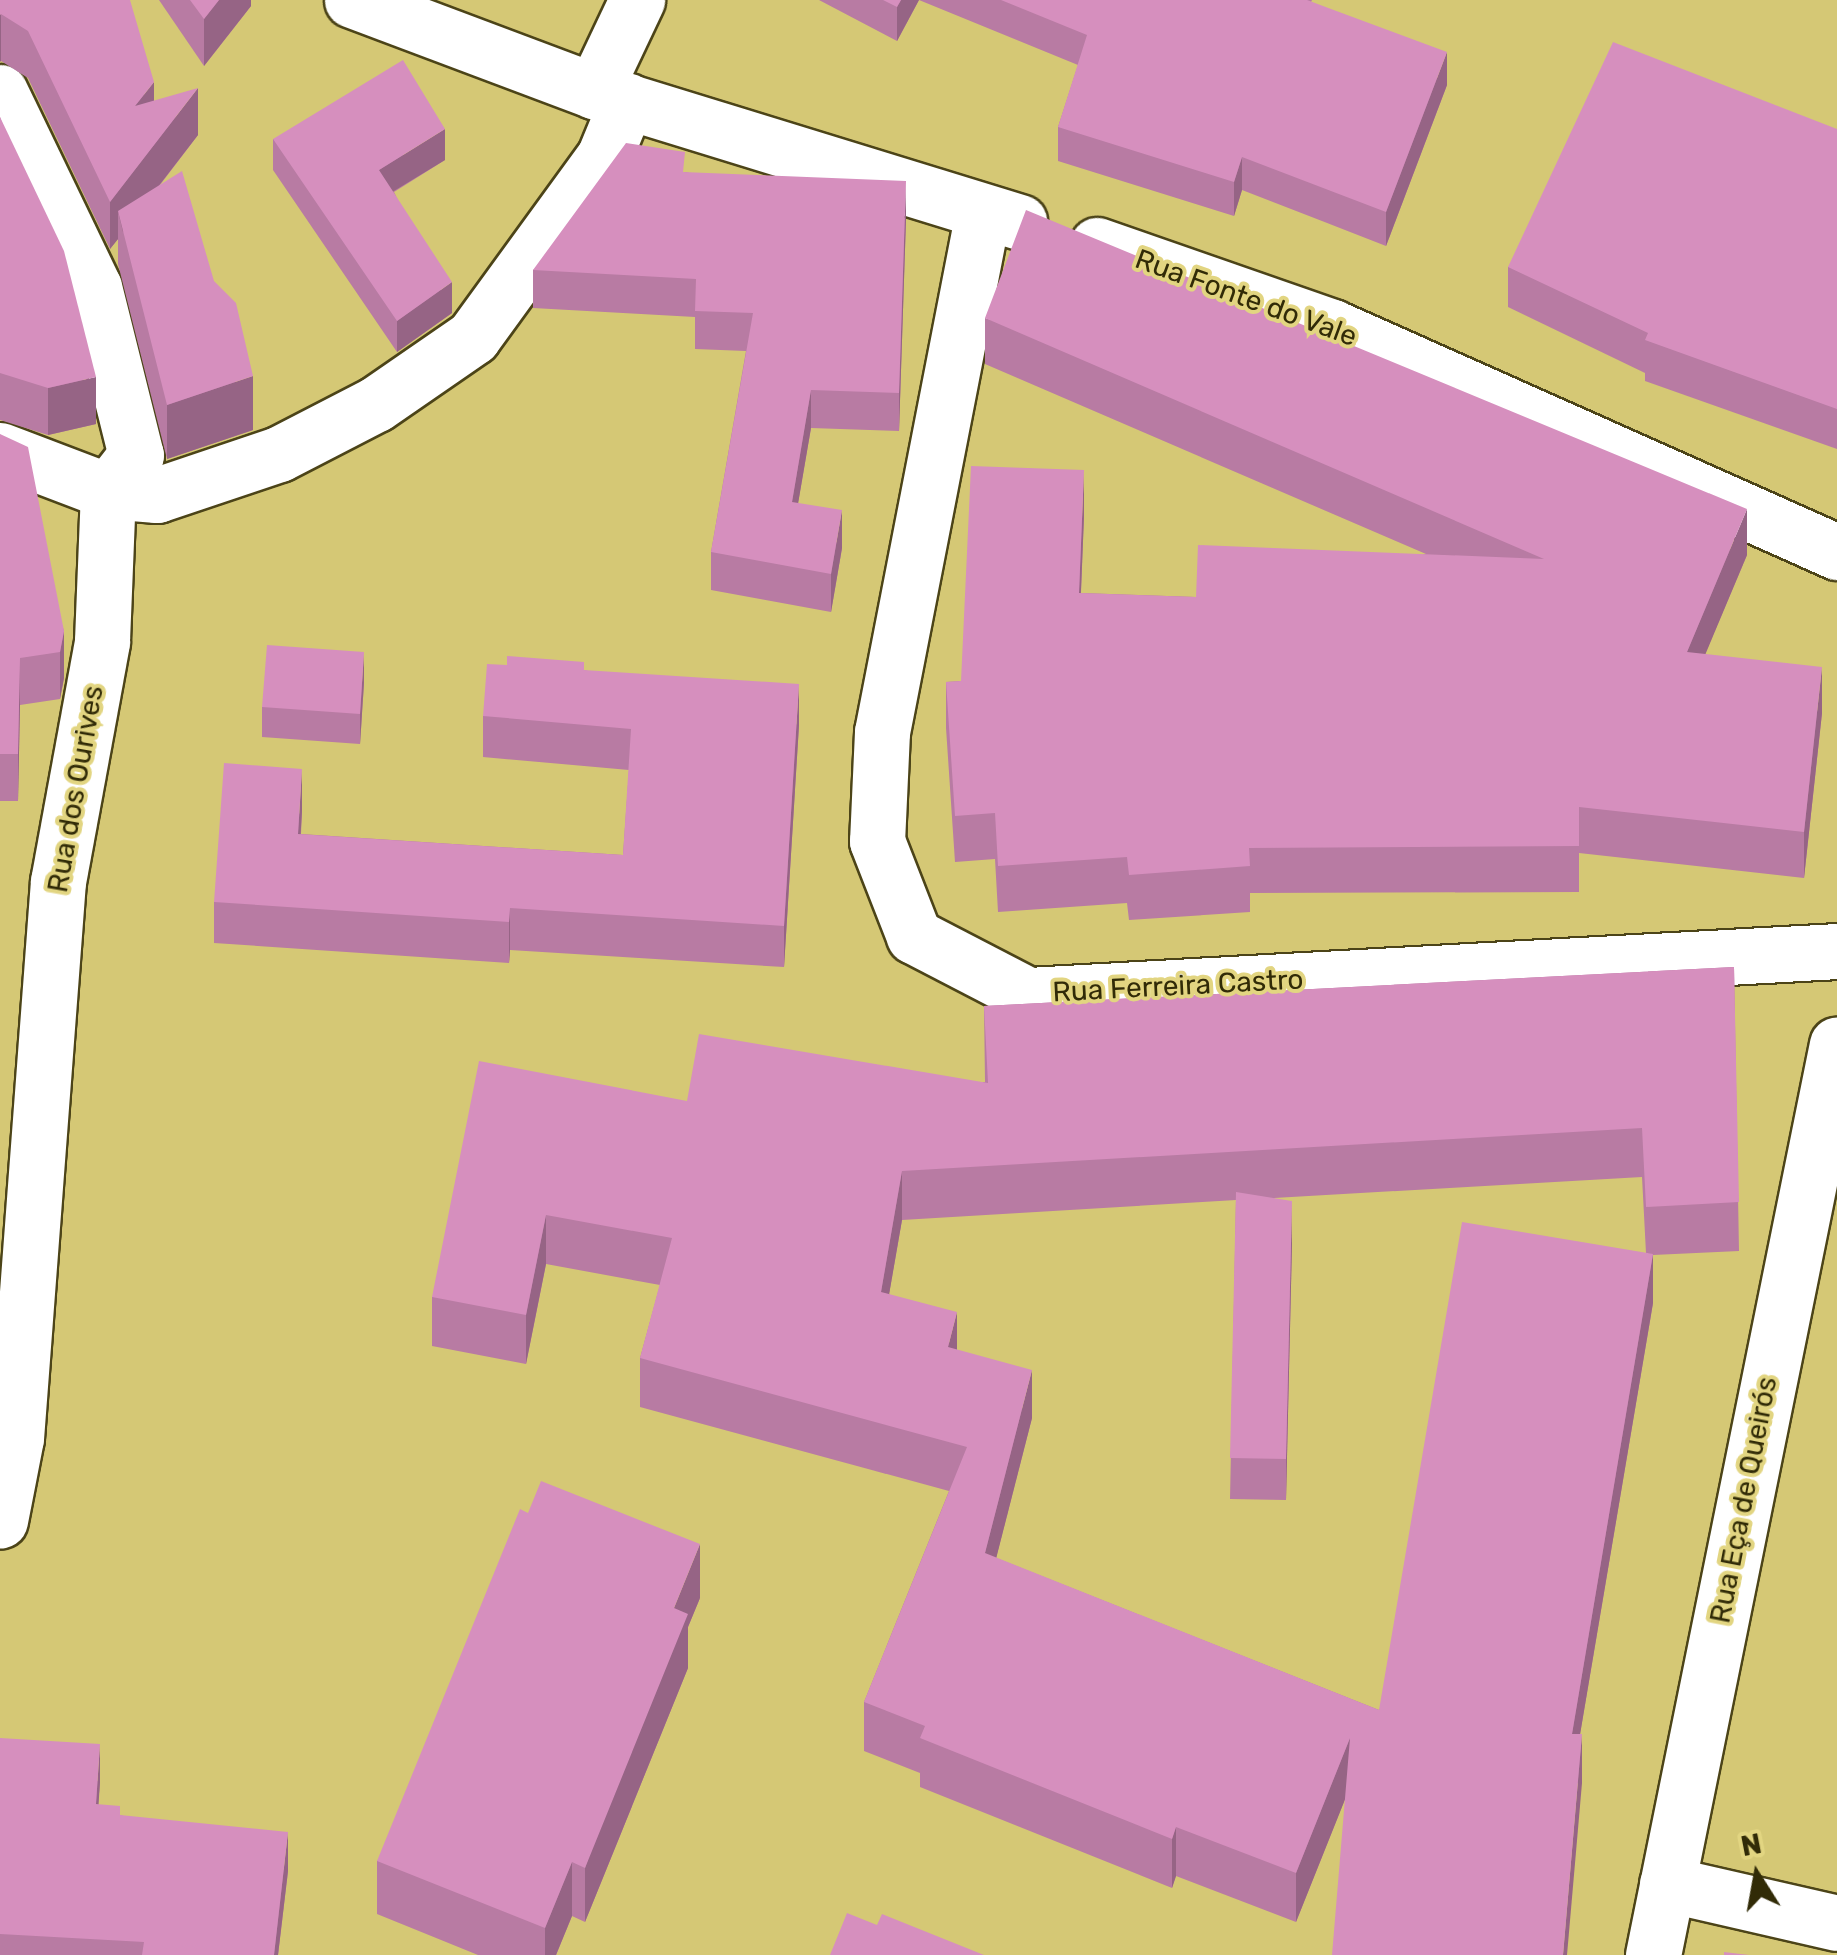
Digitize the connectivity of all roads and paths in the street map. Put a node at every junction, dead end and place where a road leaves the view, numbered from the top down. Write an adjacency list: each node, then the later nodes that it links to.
1 (352, 0): 4 (street, Rua Fonte do Vale)
2 (637, 0): 4 (street)
3 (0, 92): 7 (street)
4 (610, 96): 5 (street, Rua Fonte do Vale); 7 (street)
5 (983, 212): 8 (street, Rua Fonte do Vale); 9 (street, Rua Ferreira Castro)
6 (0, 450): 7 (street)
7 (108, 491): 10 (street, Rua dos Ourives)
8 (1837, 552)
9 (1837, 951)
10 (24, 1032): 12 (street, Rua dos Ourives)
11 (1837, 1044): 13 (street, Rua Eça de Queirós)
12 (0, 1520)
13 (1667, 1884): 14 (street); 15 (street, Rua Eça de Queirós)
14 (1837, 1923)
15 (1653, 1955)

